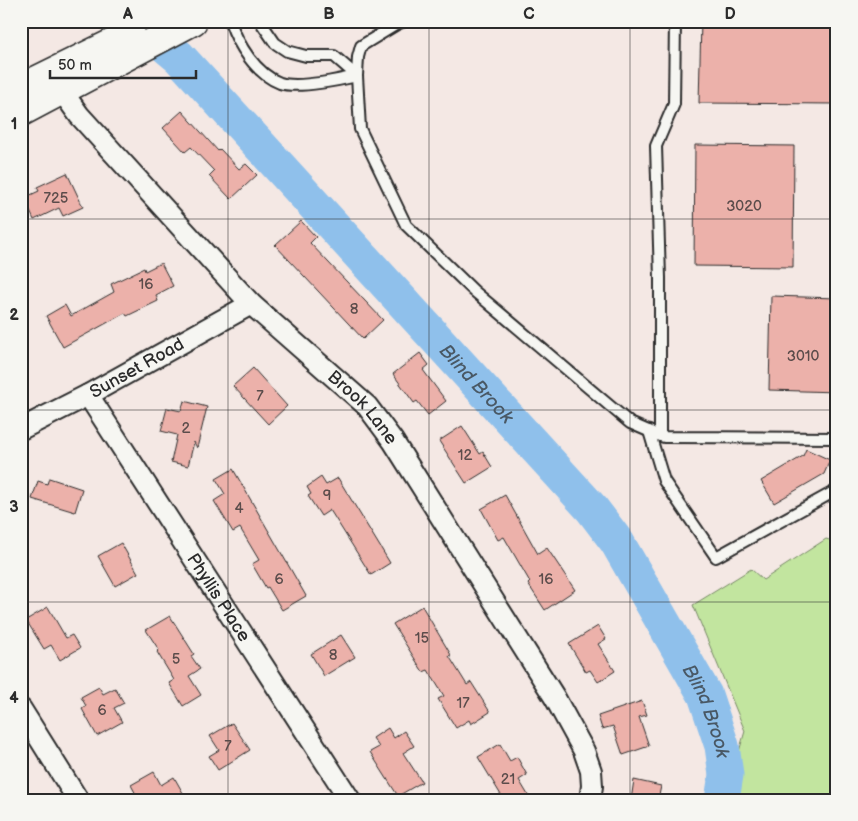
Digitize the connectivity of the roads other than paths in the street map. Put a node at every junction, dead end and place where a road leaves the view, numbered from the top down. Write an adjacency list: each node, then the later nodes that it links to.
1 (157, 21): 7 (main road)
2 (192, 21): 7 (main road)
3 (230, 21): 8 (lane)
4 (260, 21): 8 (lane)
5 (405, 21): 8 (lane)
6 (675, 21): 16 (lane)
7 (122, 48): 9 (main road)
8 (357, 76): 15 (lane)
9 (56, 82): 10 (main road); 11 (main road); 12 (street, Brook Lane)
10 (21, 88)
11 (21, 112)
12 (251, 304): 13 (street, Sunset Road); 22 (street, Brook Lane)
13 (88, 395): 14 (street, Sunset Road); 21 (street, Phyllis Place)
14 (21, 429)
15 (649, 431): 16 (lane); 18 (lane)
16 (660, 436): 17 (lane)
17 (837, 438)
18 (837, 490)
19 (21, 709): 20 (street)
20 (78, 800)
21 (350, 800)
22 (590, 800)

